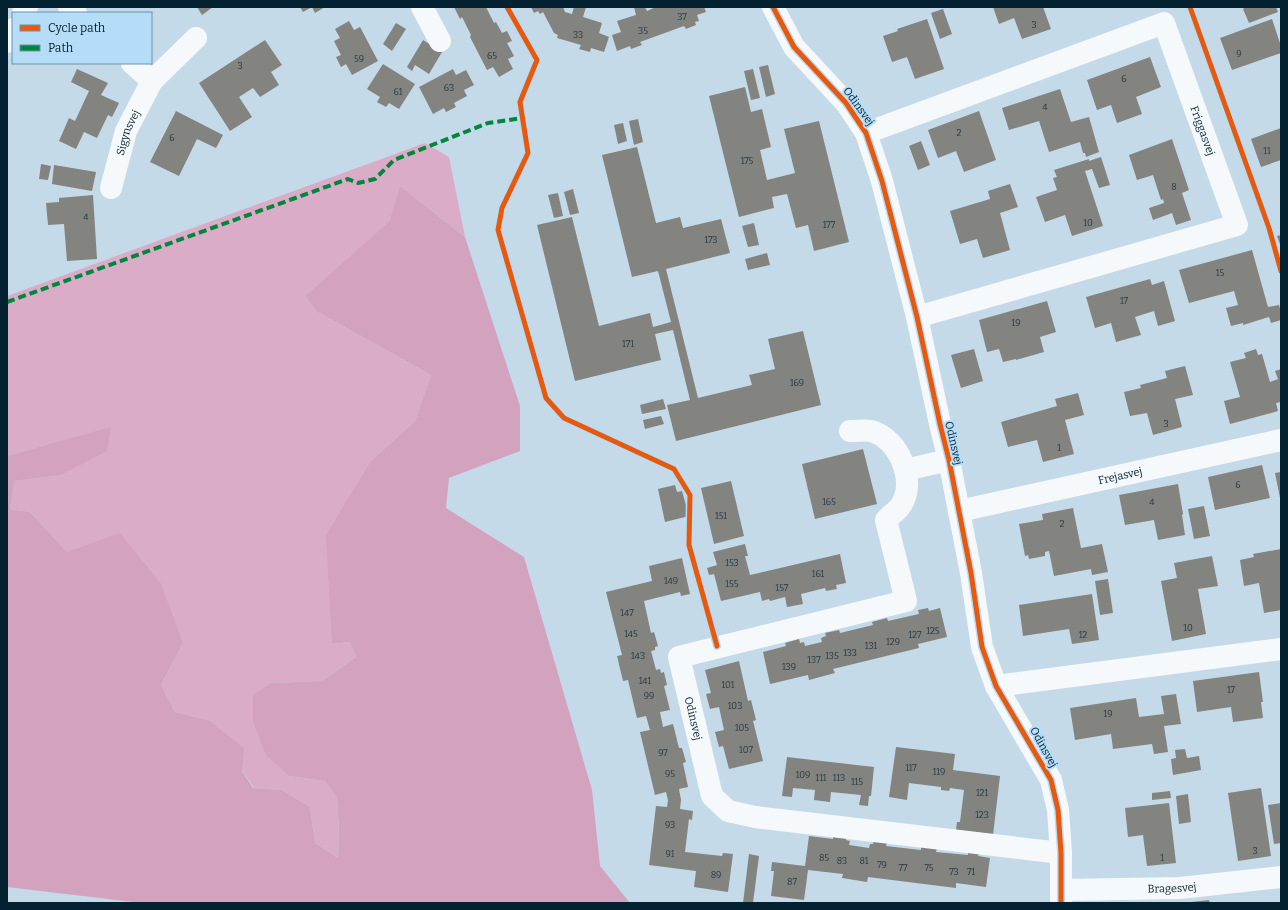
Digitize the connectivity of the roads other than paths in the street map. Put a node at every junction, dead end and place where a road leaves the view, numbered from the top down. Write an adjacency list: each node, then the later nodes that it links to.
1 (422, 7): 5 (street)
2 (773, 7): 9 (street, Odinsvej)
3 (12, 31): 6 (street)
4 (196, 38): 8 (street, Sigynsvej)
5 (440, 41)
6 (7, 42)
7 (133, 64): 8 (street)
8 (152, 80): 10 (street, Sigynsvej)
9 (866, 132): 11 (street, Odinsvej); 11 (street, Friggasvej)
10 (111, 188)
11 (917, 316): 14 (street, Odinsvej)
12 (850, 431): 15 (street, Odinsvej)
13 (1281, 440): 16 (street, Frejasvej)
14 (949, 460): 15 (street, Odinsvej); 16 (street, Odinsvej)
15 (905, 470): 19 (street, Odinsvej)
16 (959, 511): 18 (street, Odinsvej)
17 (1281, 649): 18 (street)
18 (996, 686): 19 (street, Odinsvej)
19 (1061, 853): 21 (street, Odinsvej)
20 (1281, 877): 21 (street, Bragesvej)
21 (1062, 897)

